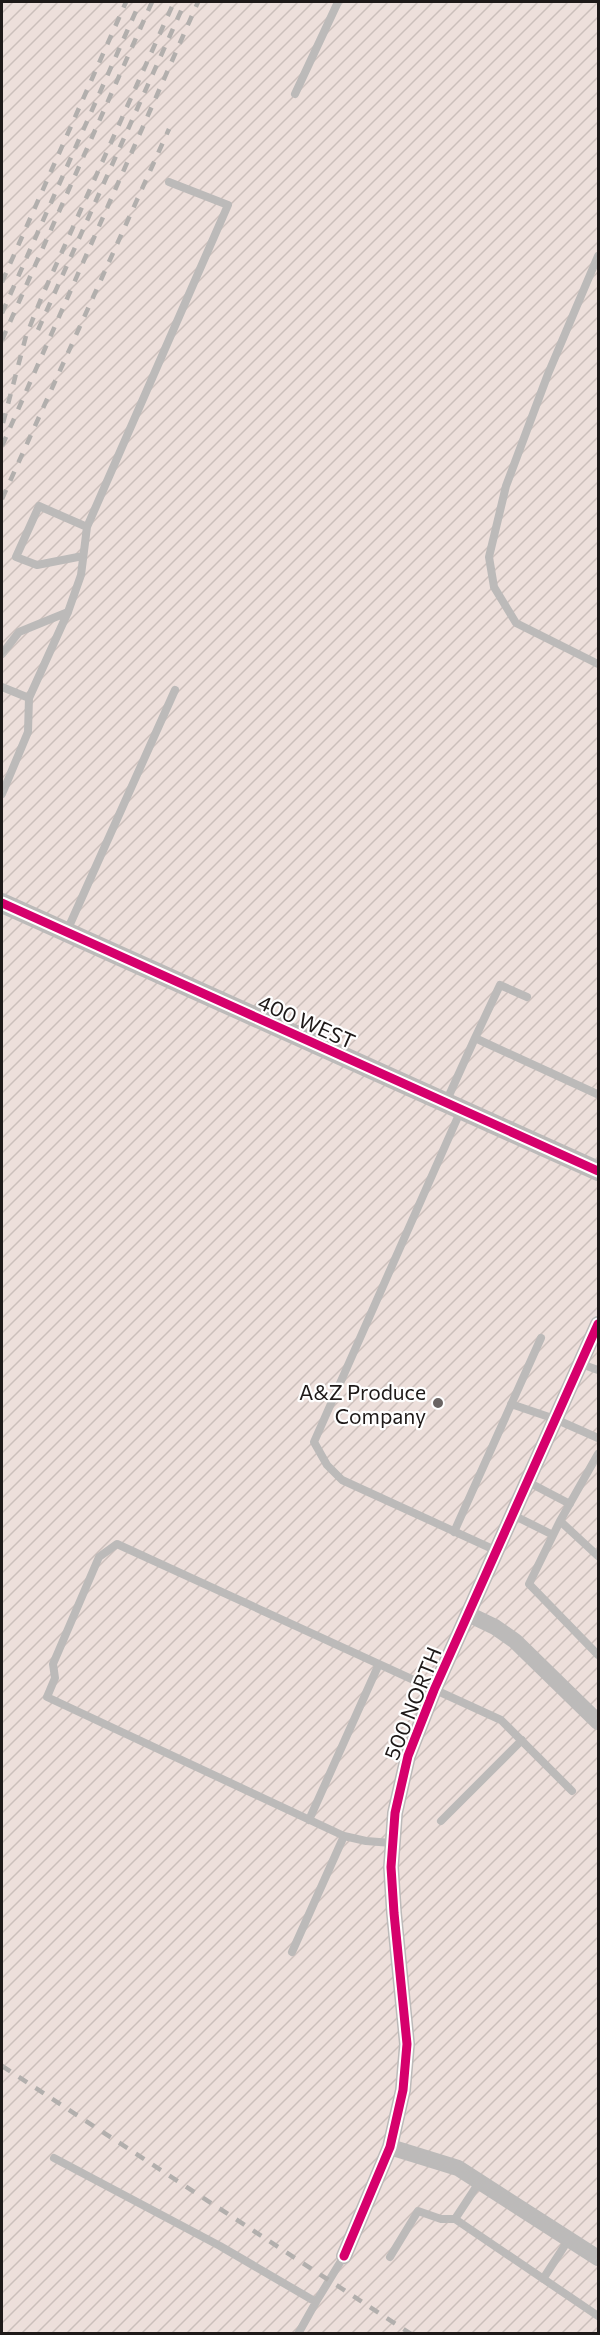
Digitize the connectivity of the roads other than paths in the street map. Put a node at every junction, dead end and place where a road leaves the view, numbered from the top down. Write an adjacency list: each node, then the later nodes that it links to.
1 (338, 2): 2 (lane)
2 (295, 94)
3 (169, 182): 5 (lane)
4 (598, 256): 9 (lane)
5 (87, 527): 6 (lane); 6 (lane)
6 (83, 556): 7 (lane)
7 (68, 612): 8 (lane); 12 (lane)
8 (2, 654)
9 (598, 663)
10 (2, 687): 12 (lane)
11 (175, 690): 15 (lane)
12 (29, 698): 13 (lane)
13 (2, 794)
14 (2, 903): 15 (street, 400 WEST)
15 (66, 933): 19 (street, 400 WEST)
16 (527, 997): 17 (lane)
17 (475, 1038): 18 (lane); 19 (lane)
18 (597, 1094)
19 (454, 1106): 20 (street, 400 WEST); 33 (lane)
20 (598, 1171)
21 (598, 1324): 23 (street, 500 NORTH)
22 (541, 1338): 25 (lane)
23 (581, 1364): 24 (lane); 26 (street, 500 NORTH)
24 (598, 1370)
25 (511, 1404): 26 (lane); 33 (lane)
26 (555, 1419): 27 (lane); 29 (street, 500 NORTH)
27 (598, 1438)
28 (598, 1454): 30 (lane)
29 (528, 1482): 30 (lane); 31 (street, 500 NORTH)
30 (570, 1504): 32 (lane)
31 (513, 1515): 34 (lane); 35 (street, 500 NORTH)
32 (560, 1521): 34 (lane); 36 (lane)
33 (454, 1532): 35 (lane)
34 (553, 1535): 38 (lane)
35 (496, 1551): 37 (street, 500 NORTH)
36 (598, 1556)
37 (468, 1614): 40 (street, 500 NORTH); 41 (street)
38 (598, 1655)
39 (379, 1664): 40 (lane); 44 (lane); 44 (lane)
40 (434, 1690): 42 (lane); 47 (street, 500 NORTH)
41 (598, 1720)
42 (522, 1740): 43 (lane); 45 (lane)
43 (573, 1791)
44 (309, 1820): 46 (lane)
45 (441, 1821)
46 (344, 1836): 47 (lane); 48 (lane)
47 (392, 1843): 49 (street, 500 NORTH)
48 (292, 1952)
49 (390, 2146): 51 (street); 54 (street, 500 NORTH)
50 (54, 2158): 58 (lane)
51 (480, 2181): 52 (lane); 53 (street)
52 (455, 2219): 55 (lane); 57 (lane)
53 (569, 2239): 56 (street); 57 (lane)
54 (344, 2256): 58 (lane)
55 (390, 2257)
56 (598, 2258)
57 (543, 2278): 59 (lane)
58 (316, 2302): 60 (lane)
59 (598, 2316)
60 (298, 2334)

